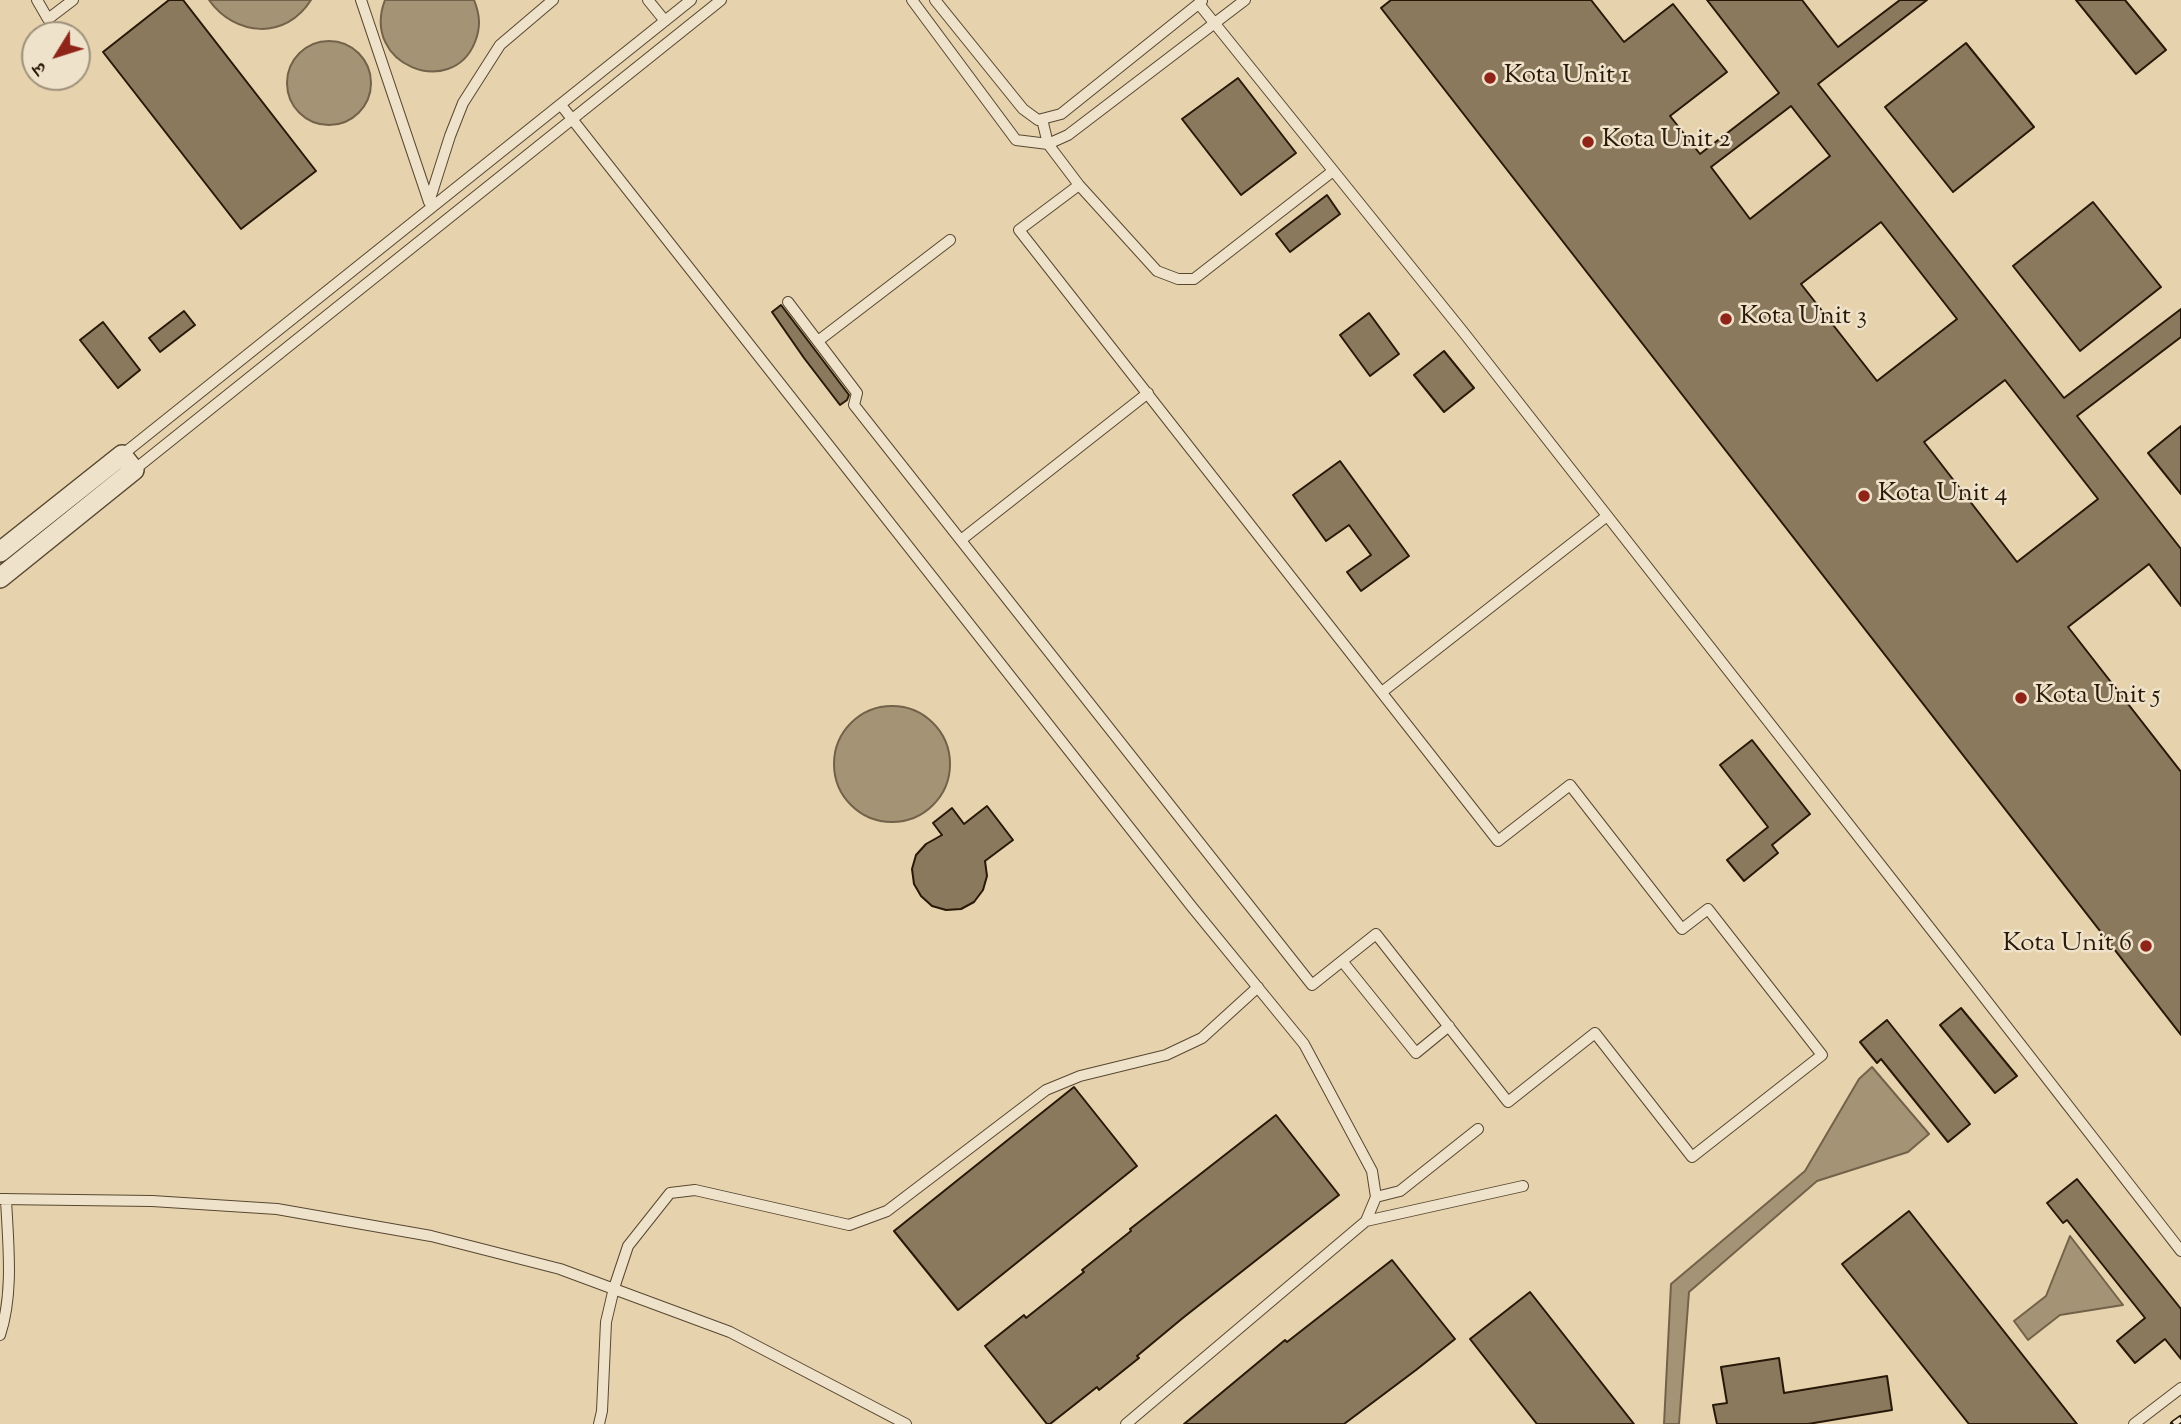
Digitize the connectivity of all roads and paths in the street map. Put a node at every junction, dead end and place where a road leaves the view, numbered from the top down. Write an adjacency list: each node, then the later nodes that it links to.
1 (37, 0): 2 (lane)
2 (73, 0)
3 (361, 0): 20 (lane)
4 (552, 0): 20 (lane)
5 (648, 0): 12 (lane)
6 (691, 0): 12 (lane)
7 (722, 0): 16 (lane)
8 (912, 0): 17 (lane)
9 (935, 0): 15 (lane)
10 (1201, 2): 13 (lane); 15 (lane)
11 (1239, 2): 13 (lane)
12 (664, 22): 14 (lane)
13 (1215, 24): 17 (lane); 18 (lane)
14 (561, 106): 16 (lane); 20 (lane)
15 (1042, 119): 17 (lane)
16 (572, 120): 25 (lane); 32 (lane)
17 (1048, 144): 19 (lane)
18 (1333, 171): 19 (lane); 26 (lane)
19 (1079, 185): 24 (lane)
20 (430, 206): 25 (lane)
21 (950, 240): 23 (lane)
22 (789, 302): 23 (lane)
23 (818, 341): 27 (lane)
24 (1148, 393): 27 (lane); 30 (lane)
25 (128, 463): 28 (street); 29 (street)
26 (1607, 516): 30 (lane); 39 (lane)
27 (961, 540): 31 (lane)
28 (0, 552)
29 (0, 578)
30 (1382, 692): 33 (lane)
31 (1342, 961): 33 (lane); 33 (lane)
32 (1258, 987): 36 (lane); 40 (lane)
33 (1449, 1026)
34 (1478, 1129): 36 (lane)
35 (1523, 1186): 38 (lane)
36 (1376, 1197): 38 (lane)
37 (3, 1199): 40 (lane); 41 (lane)
38 (1366, 1221): 45 (lane)
39 (2181, 1251)
40 (614, 1288): 43 (lane); 44 (lane)
41 (0, 1335)
42 (2181, 1388): 46 (lane)
43 (599, 1424)
44 (906, 1424)
45 (1126, 1424)
46 (2134, 1424)

